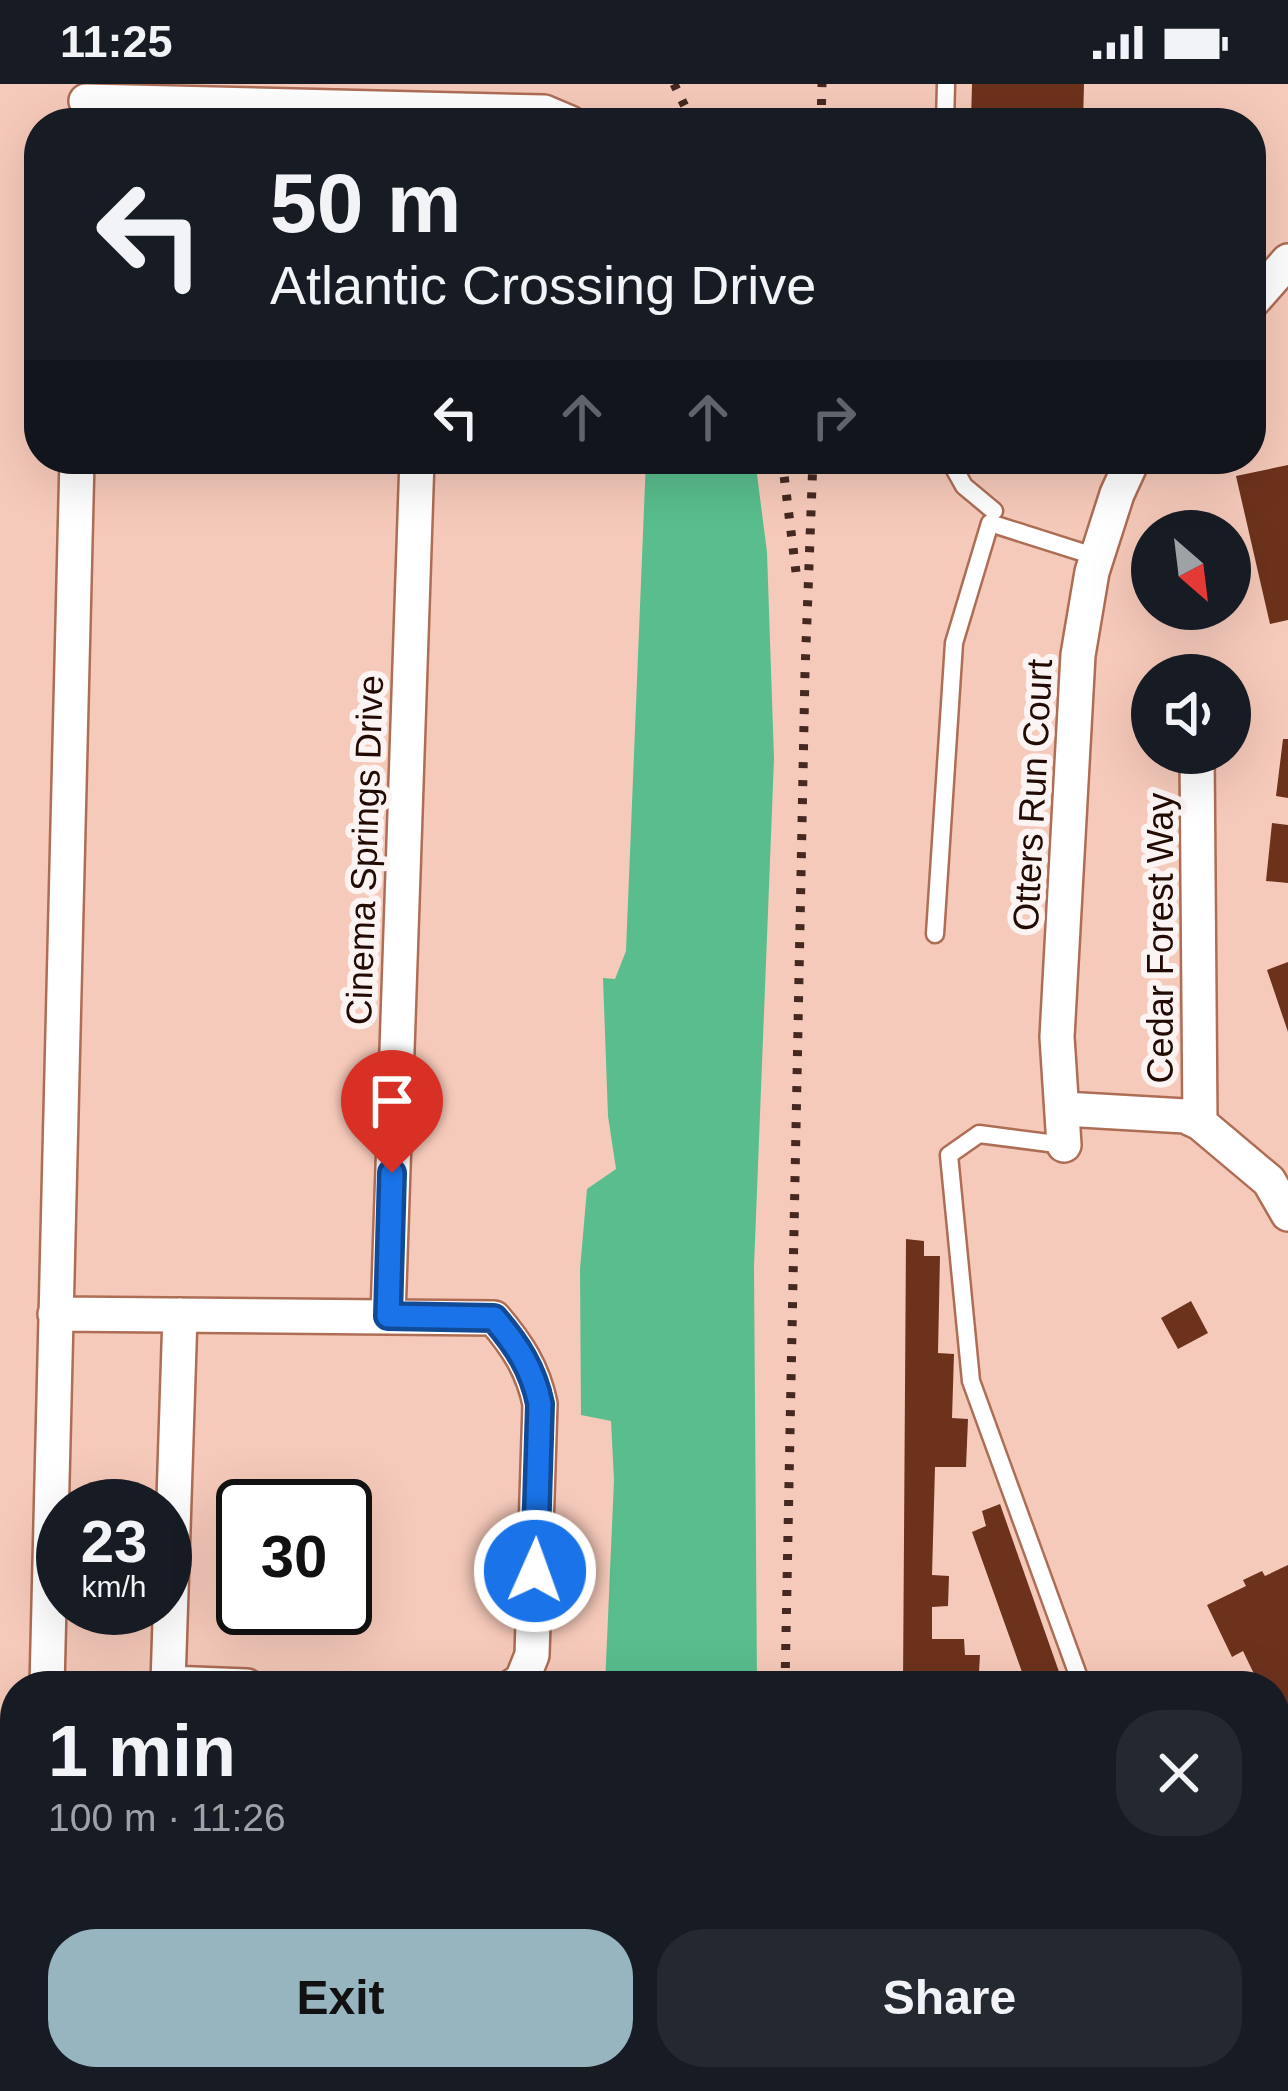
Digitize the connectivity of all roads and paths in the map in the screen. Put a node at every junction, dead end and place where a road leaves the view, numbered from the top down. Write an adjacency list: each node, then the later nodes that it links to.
1 (86, 103): 2 (street)
2 (213, 108)
3 (1288, 261): 4 (street)
4 (1266, 286)
5 (77, 474): 17 (street)
6 (416, 474): 19 (street, Cinema Springs Drive)
7 (957, 474): 9 (lane)
8 (1127, 474): 10 (street, Otters Run Court)
9 (994, 511)
10 (1097, 556): 12 (lane); 13 (street, Otters Run Court)
11 (1197, 774): 14 (street, Cedar Forest Way)
12 (935, 934)
13 (1064, 1109): 14 (street, Cedar Forest Way); 15 (street, Otters Run Court)
14 (1200, 1123): 16 (street, Cedar Forest Way)
15 (1064, 1145): 23 (lane)
16 (1288, 1214)
17 (56, 1314): 18 (street); 20 (street)
18 (180, 1315): 19 (street); 21 (street)
19 (388, 1316): 22 (street)
20 (47, 1671)
21 (168, 1671)
22 (526, 1671)
23 (1076, 1671)

